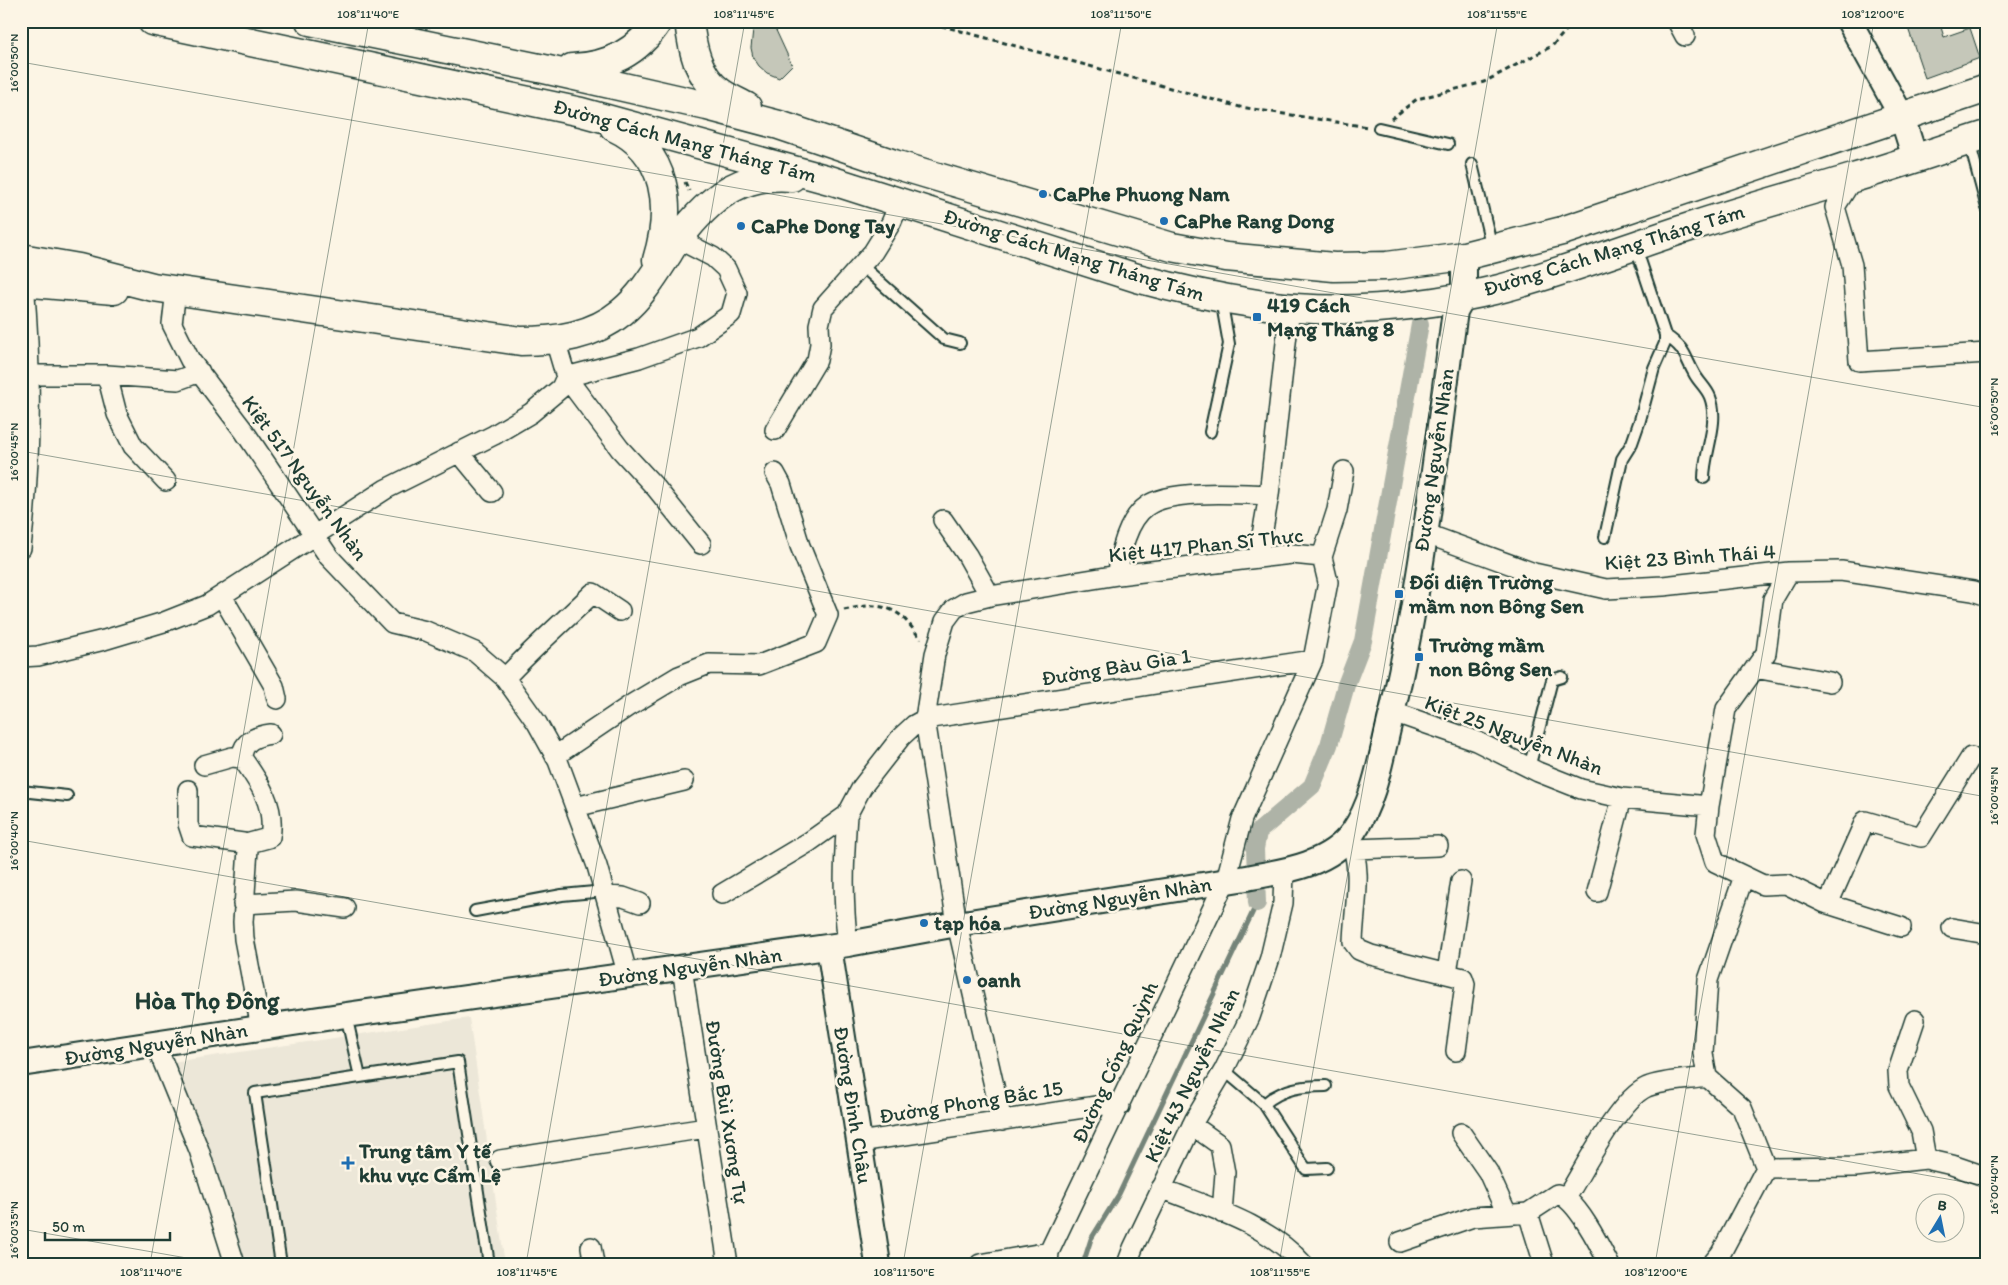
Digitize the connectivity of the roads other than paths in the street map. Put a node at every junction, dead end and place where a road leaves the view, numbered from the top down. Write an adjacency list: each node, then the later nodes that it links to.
1 (152, 21): 8 (highway, Đường Cách Mạng Tháng Tám)
2 (310, 21): 6 (highway, Đường Cách Mạng Tháng Tám)
3 (658, 21): 6 (highway)
4 (689, 21): 10 (highway)
5 (1849, 21): 9 (street)
6 (544, 69): 10 (highway, Đường Cách Mạng Tháng Tám)
7 (1987, 88): 9 (highway, Đường Cách Mạng Tháng Tám)
8 (581, 112): 17 (highway, Đường Cách Mạng Tháng Tám); 28 (highway)
9 (1902, 117): 14 (street); 22 (highway, Đường Cách Mạng Tháng Tám)
10 (779, 126): 24 (highway, Đường Cách Mạng Tháng Tám)
11 (1379, 128): 13 (lane)
12 (1978, 137): 14 (highway, Đường Cách Mạng Tháng Tám); 19 (lane)
13 (1448, 144)
14 (1915, 158): 16 (highway, Đường Cách Mạng Tháng Tám)
15 (1472, 164): 22 (lane)
16 (1853, 178): 21 (highway, Đường Cách Mạng Tháng Tám); 36 (street)
17 (833, 181): 18 (highway, Đường Cách Mạng Tháng Tám); 20 (highway)
18 (900, 202): 26 (street); 31 (highway, Đường Cách Mạng Tháng Tám)
19 (1987, 208)
20 (676, 238): 28 (highway); 40 (street)
21 (1635, 244): 30 (highway, Đường Cách Mạng Tháng Tám); 33 (lane)
22 (1492, 249): 24 (highway, Đường Cách Mạng Tháng Tám)
23 (21, 250): 25 (highway)
24 (1464, 256): 30 (street, Đường Nguyễn Nhàn)
25 (51, 262): 27 (highway); 29 (highway)
26 (862, 266): 35 (lane); 41 (street)
27 (22, 274): 29 (highway); 38 (street)
28 (653, 275): 34 (highway)
29 (165, 289): 34 (highway); 37 (street, Kiệt 517 Nguyễn Nhàn)
30 (1464, 295): 32 (highway, Đường Cách Mạng Tháng Tám); 51 (street, Đường Nguyễn Nhàn)
31 (1221, 298): 32 (highway, Đường Cách Mạng Tháng Tám); 42 (lane)
32 (1290, 307): 49 (street)
33 (1665, 335): 46 (lane); 53 (lane)
34 (555, 340): 40 (street)
35 (960, 343)
36 (1987, 353)
37 (200, 372): 39 (street); 52 (street, Kiệt 517 Nguyễn Nhàn)
38 (29, 375): 39 (street); 55 (street)
39 (107, 375): 47 (street)
40 (566, 377): 43 (street); 54 (street)
41 (775, 430)
42 (1210, 432)
43 (459, 452): 48 (street); 52 (street)
44 (1344, 471): 56 (street)
45 (775, 473): 76 (street)
46 (1704, 478)
47 (166, 481)
48 (492, 492)
49 (1269, 495): 57 (street); 59 (street)
50 (944, 520): 61 (street)
51 (1424, 532): 58 (street, Kiệt 23 Bình Thái 4); 71 (street, Đường Nguyễn Nhàn)
52 (313, 536): 60 (street); 68 (street, Kiệt 517 Nguyễn Nhàn)
53 (1605, 537)
54 (701, 544)
55 (21, 548)
56 (1322, 557): 57 (street, Kiệt 417 Phan Sĩ Thực); 65 (street, Kiệt 417 Phan Sĩ Thực)
57 (1258, 558): 59 (street, Kiệt 417 Phan Sĩ Thực)
58 (1789, 572): 62 (street, Kiệt 23 Bình Thái 4); 66 (street, Kiệt 23 Bình Thái 4)
59 (1118, 575): 61 (street, Kiệt 417 Phan Sĩ Thực)
60 (222, 596): 64 (street); 70 (street)
61 (990, 596): 72 (street, Kiệt 417 Phan Sĩ Thực)
62 (1987, 596)
63 (620, 611): 68 (street)
64 (21, 657)
65 (1313, 660): 72 (street, Đường Bàu Gia 1); 92 (street, Kiệt 417 Phan Sĩ Thực)
66 (1755, 668): 69 (street); 84 (street, Kiệt 23 Bình Thái 4)
67 (1562, 677): 78 (lane)
68 (505, 678): 76 (street, Kiệt 517 Nguyễn Nhàn)
69 (1830, 682)
70 (277, 700)
71 (1393, 712): 78 (street, Kiệt 25 Nguyễn Nhàn); 87 (street, Đường Nguyễn Nhàn)
72 (925, 719): 86 (street); 102 (street, Kiệt 417 Phan Sĩ Thực)
73 (271, 734): 75 (street)
74 (1971, 756): 99 (street)
75 (242, 758): 77 (street); 88 (street)
76 (557, 759): 85 (street, Kiệt 517 Nguyễn Nhàn)
77 (204, 766)
78 (1529, 768): 83 (street, Kiệt 25 Nguyễn Nhàn)
79 (684, 781): 85 (street)
80 (188, 790): 88 (street)
81 (21, 791): 82 (lane)
82 (67, 796)
83 (1622, 798): 84 (street, Kiệt 25 Nguyễn Nhàn); 94 (street)
84 (1709, 806): 91 (street, Kiệt 23 Bình Thái 4)
85 (575, 807): 95 (street, Kiệt 517 Nguyễn Nhàn)
86 (847, 815): 96 (street); 106 (street)
87 (1351, 843): 89 (street); 90 (street, Đường Nguyễn Nhàn); 109 (street)
88 (246, 844): 98 (street)
89 (1438, 846)
90 (1279, 872): 92 (street, Đường Nguyễn Nhàn); 116 (street, Kiệt 43 Nguyễn Nhàn)
91 (1744, 876): 99 (street, Kiệt 23 Bình Thái 4); 118 (street)
92 (1233, 879): 102 (street, Đường Nguyễn Nhàn); 121 (street, Đường Cống Quỳnh)
93 (1460, 881): 109 (street)
94 (1597, 892)
95 (606, 894): 97 (street); 101 (lane); 108 (street, Kiệt 517 Nguyễn Nhàn)
96 (722, 894)
97 (640, 903)
98 (243, 904): 100 (street); 112 (street)
99 (1828, 904): 103 (street, Kiệt 23 Bình Thái 4)
100 (345, 908)
101 (475, 911)
102 (957, 924): 106 (street, Đường Nguyễn Nhàn); 122 (street, Kiệt 417 Phan Sĩ Thực)
103 (1901, 927)
104 (1952, 928): 105 (street)
105 (1987, 934)
106 (839, 946): 107 (street, Đường Nguyễn Nhàn); 126 (street, Đường Đinh Châu)
107 (682, 968): 108 (street, Đường Nguyễn Nhàn); 124 (street, Đường Bùi Xương Tự)
108 (628, 976): 110 (street, Đường Nguyễn Nhàn)
109 (1455, 976): 114 (street)
110 (346, 1015): 112 (street, Đường Nguyễn Nhàn); 117 (lane)
111 (1915, 1020): 127 (street)
112 (261, 1028): 113 (street, Đường Nguyễn Nhàn)
113 (156, 1045): 115 (street, Đường Nguyễn Nhàn); 139 (street)
114 (1456, 1051)
115 (21, 1064)
116 (1224, 1070): 120 (lane); 123 (street, Kiệt 43 Nguyễn Nhàn)
117 (360, 1077): 140 (lane); 141 (lane)
118 (1707, 1077): 130 (street); 133 (street)
119 (1326, 1086): 120 (lane)
120 (1264, 1104): 129 (lane)
121 (1120, 1106): 122 (street, Đường Phong Bắc 15); 138 (street, Đường Cống Quỳnh)
122 (1002, 1121): 126 (street, Đường Phong Bắc 15)
123 (1192, 1125): 132 (street, Kiệt 43 Nguyễn Nhàn); 134 (street)
124 (706, 1128): 128 (street); 142 (street, Đường Bùi Xương Tự)
125 (1461, 1133): 136 (street)
126 (859, 1142): 143 (street, Đường Đinh Châu)
127 (1926, 1159): 130 (street); 131 (street)
128 (500, 1160)
129 (1327, 1168)
130 (1766, 1168): 149 (street)
131 (1987, 1177)
132 (1161, 1188): 134 (street); 145 (street, Kiệt 43 Nguyễn Nhàn)
133 (1566, 1198): 135 (street); 148 (street)
134 (1222, 1213): 146 (street)
135 (1528, 1213): 136 (street); 147 (street)
136 (1507, 1214): 137 (street)
137 (1400, 1242)
138 (1048, 1258): 144 (street)
139 (235, 1264)
140 (281, 1264)
141 (489, 1264)
142 (728, 1264)
143 (878, 1264)
144 (980, 1264)
145 (1127, 1264)
146 (1302, 1264)
147 (1544, 1264)
148 (1609, 1264)
149 (1712, 1264)

